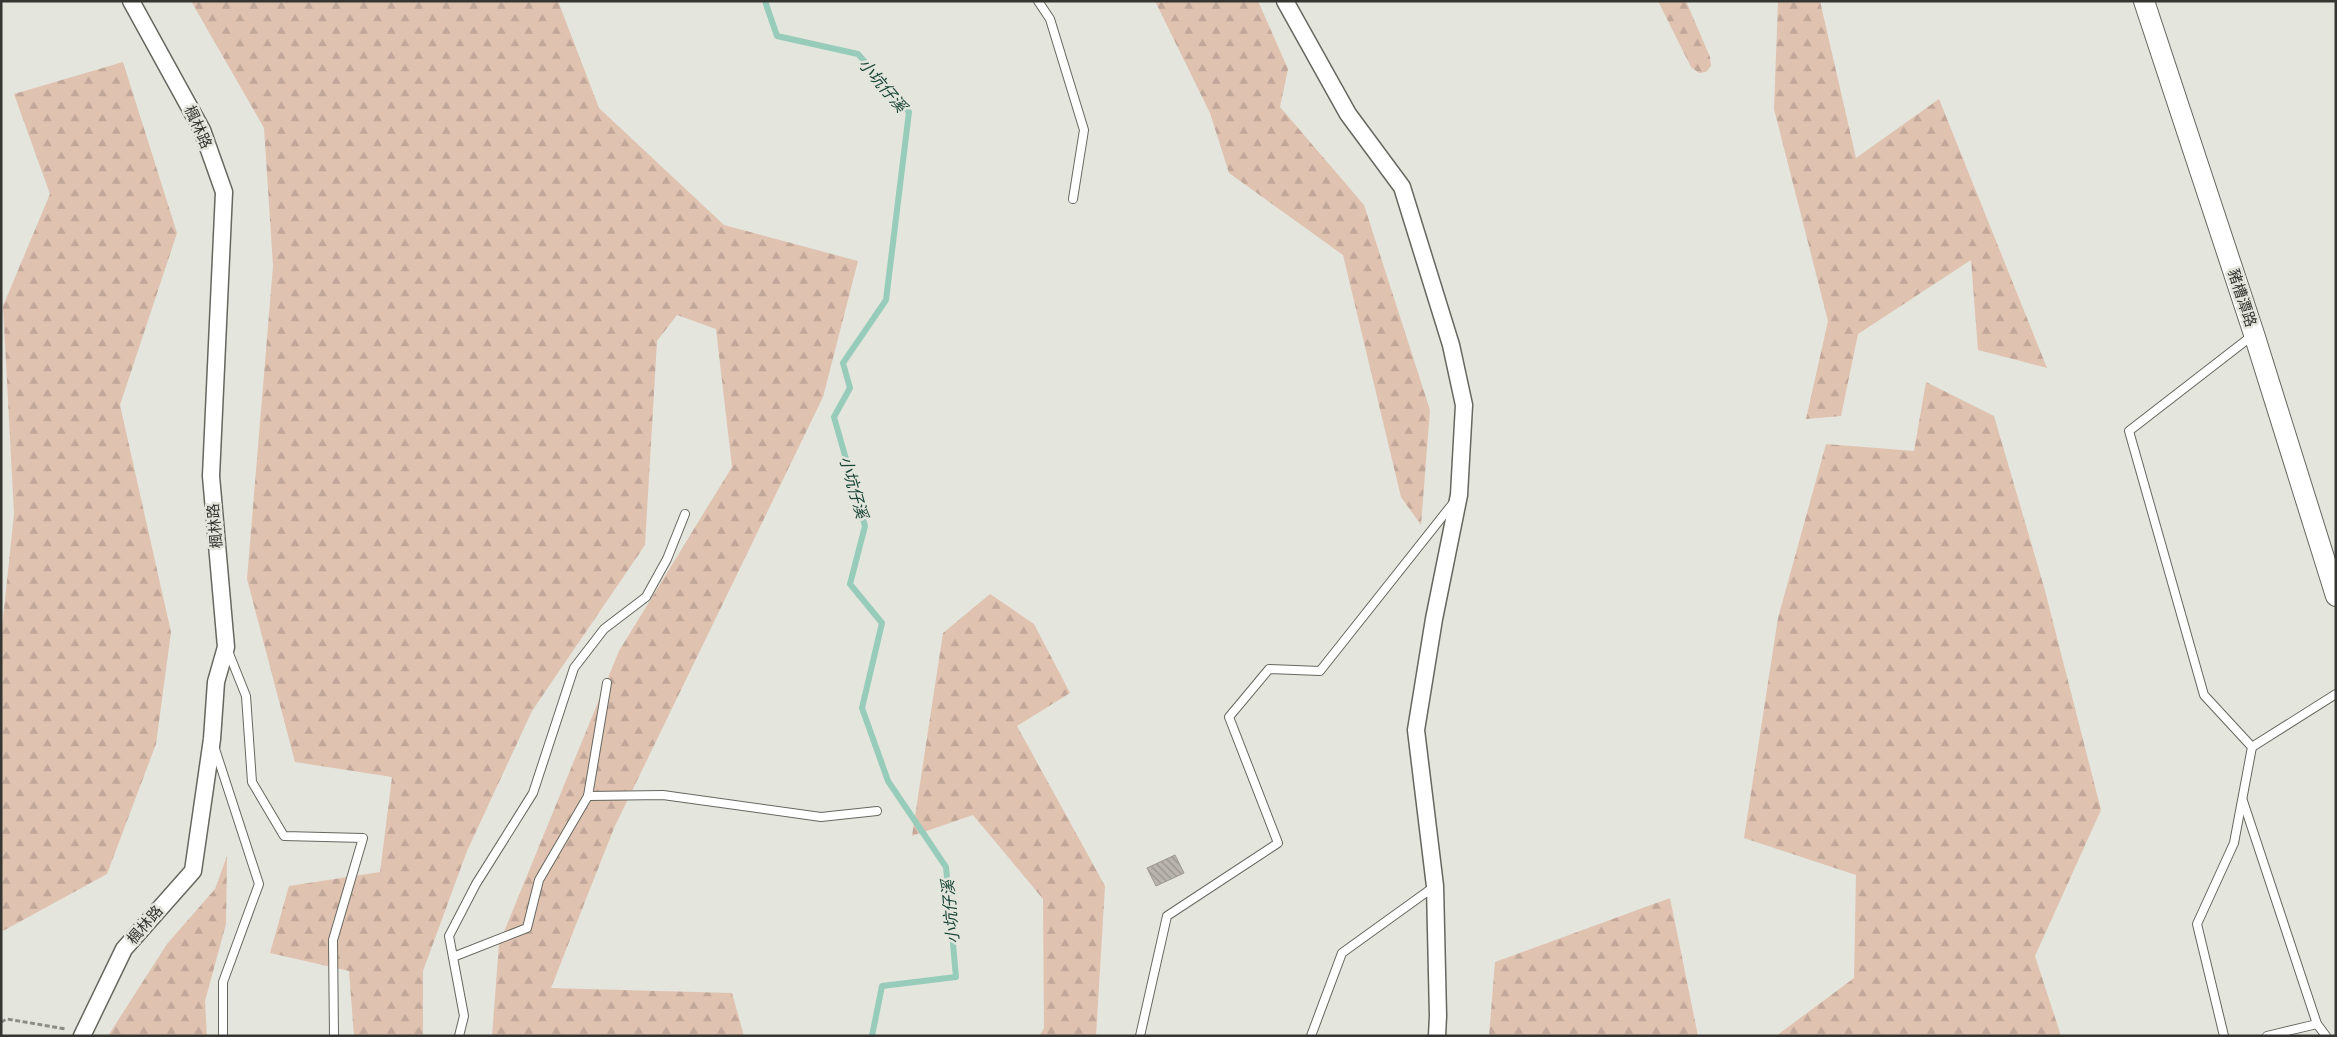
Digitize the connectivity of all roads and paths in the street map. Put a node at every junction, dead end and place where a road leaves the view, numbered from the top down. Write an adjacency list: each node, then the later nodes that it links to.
1 (131, 1): 10 (street, 楓林路)
2 (1038, 1): 5 (lane)
3 (1285, 1): 7 (street)
4 (2144, 1): 6 (street, 豬槽潭路)
5 (1073, 199)
6 (2254, 334): 9 (street, 豬槽潭路); 14 (lane)
7 (1459, 495): 18 (street); 26 (lane)
8 (685, 514): 19 (lane)
9 (2336, 596)
10 (226, 647): 13 (street, 楓林路); 24 (lane)
11 (607, 684): 15 (lane)
12 (2336, 694): 14 (lane)
13 (212, 739): 22 (street, 楓林路); 23 (lane)
14 (2252, 747): 16 (lane)
15 (588, 796): 17 (lane); 19 (lane)
16 (2242, 798): 21 (lane); 29 (lane)
17 (877, 811)
18 (1435, 886): 27 (lane); 28 (street)
19 (453, 957): 25 (lane)
20 (1, 1022): 22 (path)
21 (2317, 1024): 30 (lane); 31 (lane)
22 (83, 1034)
23 (223, 1036)
24 (334, 1036)
25 (460, 1036)
26 (1140, 1036)
27 (1311, 1036)
28 (1437, 1036)
29 (2224, 1036)
30 (2267, 1036)
31 (2326, 1036)

